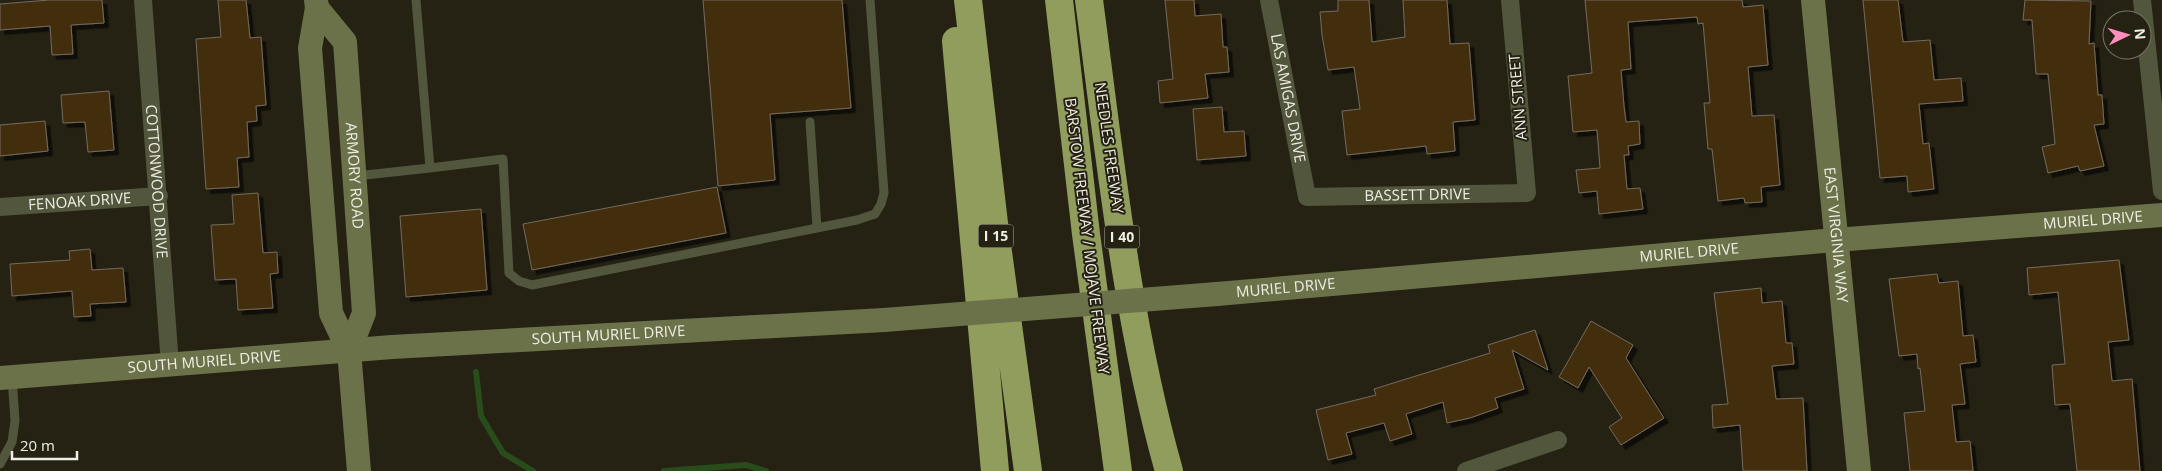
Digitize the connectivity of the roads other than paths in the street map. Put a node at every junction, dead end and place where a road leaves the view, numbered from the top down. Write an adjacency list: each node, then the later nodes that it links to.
1 (143, 0): 18 (street, COTTONWOOD DRIVE)
2 (416, 0): 14 (lane)
3 (870, 0): 22 (lane)
4 (952, 0): 31 (highway)
5 (968, 0): 32 (highway, I 15)
6 (1059, 0): 33 (highway, BARSTOW FREEWAY / MOJAVE FREEWAY)
7 (1089, 0): 34 (highway, NEEDLES FREEWAY / I 40)
8 (1269, 0): 19 (street, LAS AMIGAS DRIVE)
9 (1510, 0): 17 (street, ANN STREET)
10 (1813, 0): 23 (street, EAST VIRGINIA WAY)
11 (2142, 0): 16 (street)
12 (317, 4): 15 (street, ARMORY ROAD); 25 (street, ARMORY ROAD)
13 (810, 122): 22 (lane)
14 (430, 168): 15 (lane); 22 (lane)
15 (354, 176): 25 (street, ARMORY ROAD)
16 (2162, 191)
17 (1527, 193): 19 (street, BASSETT DRIVE)
18 (159, 196): 20 (street, FENOAK DRIVE); 26 (street, COTTONWOOD DRIVE)
19 (1308, 197)
20 (0, 207)
21 (2162, 215): 23 (street, MURIEL DRIVE)
22 (817, 228)
23 (1835, 240): 24 (street, MURIEL DRIVE); 36 (street, EAST VIRGINIA WAY)
24 (1217, 294): 25 (street, SOUTH MURIEL DRIVE, bridge)
25 (349, 351): 26 (street, SOUTH MURIEL DRIVE); 30 (street, ARMORY ROAD)
26 (170, 365): 27 (street, SOUTH MURIEL DRIVE)
27 (6, 378): 29 (lane)
28 (1558, 440): 35 (street)
29 (0, 464)
30 (359, 471)
31 (995, 471)
32 (1028, 471)
33 (1118, 471)
34 (1170, 471)
35 (1466, 471)
36 (1859, 471)

